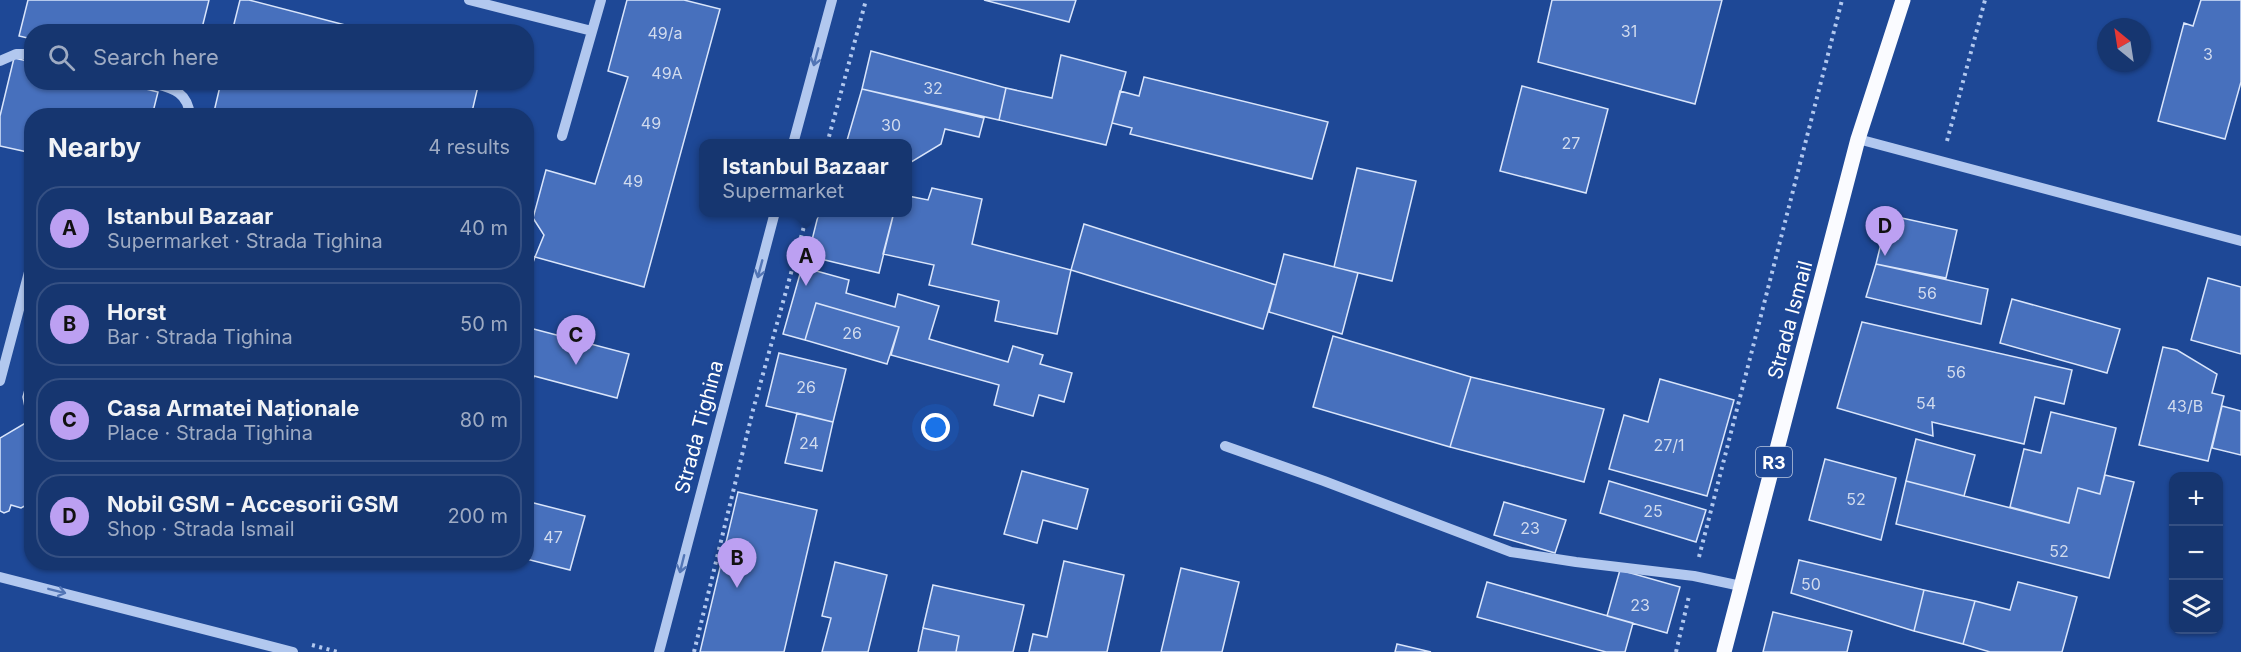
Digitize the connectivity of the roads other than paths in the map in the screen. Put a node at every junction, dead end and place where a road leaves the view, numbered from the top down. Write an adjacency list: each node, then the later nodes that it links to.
1 (469, 0): 5 (street)
2 (601, 0): 5 (street)
3 (831, 0): 11 (street, one-way to 11)
4 (1904, 0): 12 (main road, Strada Ismail / R3)
5 (591, 31): 10 (street)
6 (24, 54): 7 (street)
7 (0, 61)
8 (174, 90): 9 (street)
9 (189, 108)
10 (562, 136)
11 (794, 139)
12 (1858, 139): 14 (street); 19 (main road, Strada Ismail / R3)
13 (774, 217): 21 (street, Strada Tighina, one-way to 21)
14 (2241, 241)
15 (24, 291): 16 (street)
16 (0, 381)
17 (1225, 446): 19 (street)
18 (0, 577): 20 (street, one-way to 20)
19 (1742, 586): 22 (main road, Strada Ismail / R3)
20 (294, 652)
21 (659, 652)
22 (1724, 652)

